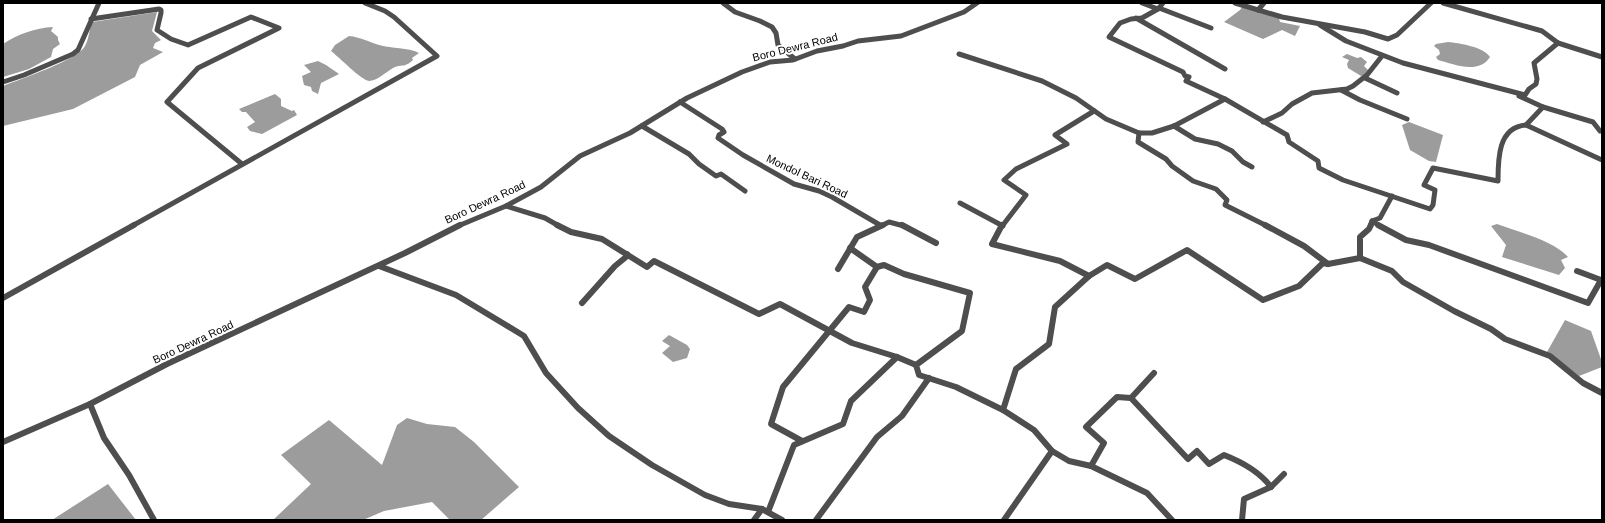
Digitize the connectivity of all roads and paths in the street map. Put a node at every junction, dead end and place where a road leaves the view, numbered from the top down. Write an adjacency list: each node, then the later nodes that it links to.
1 (98, 3): 14 (street)
2 (365, 3): 40 (street)
3 (723, 3): 21 (street)
4 (978, 3): 21 (street, Boro Dewra Road)
5 (1142, 3): 11 (street)
6 (1163, 3): 11 (street)
7 (1235, 3): 12 (street)
8 (1264, 3): 12 (street)
9 (1431, 3): 15 (street)
10 (1443, 3): 17 (street)
11 (1159, 8): 13 (street); 16 (street)
12 (1258, 10): 15 (street)
13 (1136, 18): 22 (street); 28 (street)
14 (90, 19): 24 (street); 40 (street)
15 (1320, 25): 19 (street)
16 (1211, 28)
17 (1558, 43): 20 (street); 25 (street)
18 (959, 54): 31 (street)
19 (1382, 56): 23 (street); 25 (street)
20 (1602, 57)
21 (795, 59): 29 (street, Boro Dewra Road)
22 (1225, 69)
23 (1365, 78): 26 (street); 27 (street)
24 (3, 82)
25 (1503, 89): 30 (street)
26 (1341, 90): 32 (street); 33 (street)
27 (1397, 93)
28 (1224, 99): 33 (street); 36 (street)
29 (680, 102): 35 (street, Boro Dewra Road); 48 (street, Mondol Bari Road)
30 (1543, 107): 34 (street); 37 (street)
31 (1094, 111): 38 (street); 47 (street)
32 (1407, 119)
33 (1263, 122): 43 (street)
34 (1526, 125): 39 (street); 43 (street)
35 (642, 126): 42 (street); 45 (street, Boro Dewra Road)
36 (1174, 126): 38 (street); 41 (street)
37 (1600, 131)
38 (1139, 133): 53 (street)
39 (1602, 160)
40 (242, 164): 60 (street)
41 (1252, 167)
42 (745, 191)
43 (1392, 196): 46 (street)
44 (960, 203): 47 (street)
45 (506, 206): 51 (street); 54 (street, Boro Dewra Road)
46 (1372, 221): 52 (street); 59 (street)
47 (1003, 225): 58 (street)
48 (880, 226): 49 (street); 50 (street)
49 (936, 243)
50 (850, 248): 55 (street); 56 (street)
51 (627, 254): 61 (street); 62 (street)
52 (1360, 258): 53 (street); 67 (street)
53 (1328, 264): 58 (street)
54 (380, 266): 69 (street, Boro Dewra Road); 77 (street)
55 (877, 267): 62 (street); 64 (street)
56 (838, 269)
57 (1577, 271): 59 (street)
58 (1089, 276): 70 (street)
59 (1601, 281)
60 (3, 298)
61 (582, 303)
62 (829, 330): 63 (street); 71 (street)
63 (897, 357): 64 (street); 71 (street)
64 (916, 365): 66 (street)
65 (1154, 373): 68 (street)
66 (929, 378): 70 (street); 81 (street)
67 (1602, 393)
68 (1131, 398): 74 (street); 76 (street)
69 (90, 404): 72 (street, Boro Dewra Road); 78 (street)
70 (1003, 410): 73 (street)
71 (802, 441): 77 (street)
72 (3, 442)
73 (1052, 451): 74 (street); 82 (street)
74 (1091, 466): 83 (street)
75 (1284, 474): 76 (street)
76 (1271, 487): 84 (street)
77 (765, 511): 79 (street); 80 (street)
78 (154, 520)
79 (754, 520)
80 (782, 520)
81 (816, 520)
82 (1004, 520)
83 (1172, 520)
84 (1242, 520)

